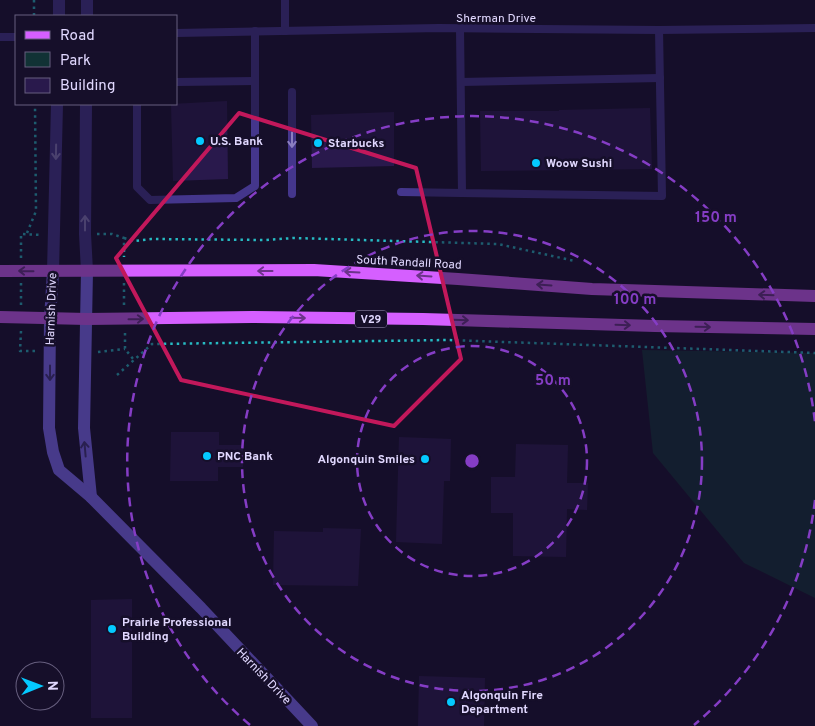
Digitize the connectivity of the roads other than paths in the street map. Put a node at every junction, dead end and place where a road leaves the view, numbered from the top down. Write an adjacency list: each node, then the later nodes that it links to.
1 (59, 0): 4 (street)
2 (87, 0): 5 (street)
3 (285, 0): 10 (lane)
4 (59, 15)
5 (87, 15)
6 (815, 28): 8 (lane, Sherman Drive)
7 (460, 29): 8 (lane, Sherman Drive); 10 (lane, Sherman Drive); 17 (lane)
8 (659, 30): 14 (lane)
9 (255, 31): 10 (lane, Sherman Drive); 11 (lane, Sherman Drive); 15 (lane)
10 (285, 31)
11 (178, 33)
12 (0, 37): 13 (lane)
13 (15, 37)
14 (660, 78): 17 (lane); 23 (lane)
15 (255, 81): 16 (lane); 21 (lane)
16 (178, 82)
17 (461, 82): 23 (lane)
18 (292, 92): 24 (lane, one-way to 24)
19 (57, 105): 27 (street, Harnish Drive, one-way to 27)
20 (86, 105): 26 (street, one-way to 20)
21 (137, 105)
22 (401, 192): 23 (lane)
23 (462, 193)
24 (292, 194)
25 (0, 270): 27 (main road, South Randall Road, one-way to 25)
26 (87, 271): 27 (main road, South Randall Road); 28 (main road, South Randall Road, one-way to 26); 31 (street)
27 (53, 272): 30 (street, Harnish Drive)
28 (815, 296)
29 (0, 317): 30 (main road, V29)
30 (50, 319): 31 (main road, V29); 33 (street, Harnish Drive, one-way to 33)
31 (87, 319): 32 (main road, V29, one-way to 32); 33 (street, one-way to 31)
32 (815, 329)
33 (92, 497): 34 (street, Harnish Drive)
34 (312, 726)

